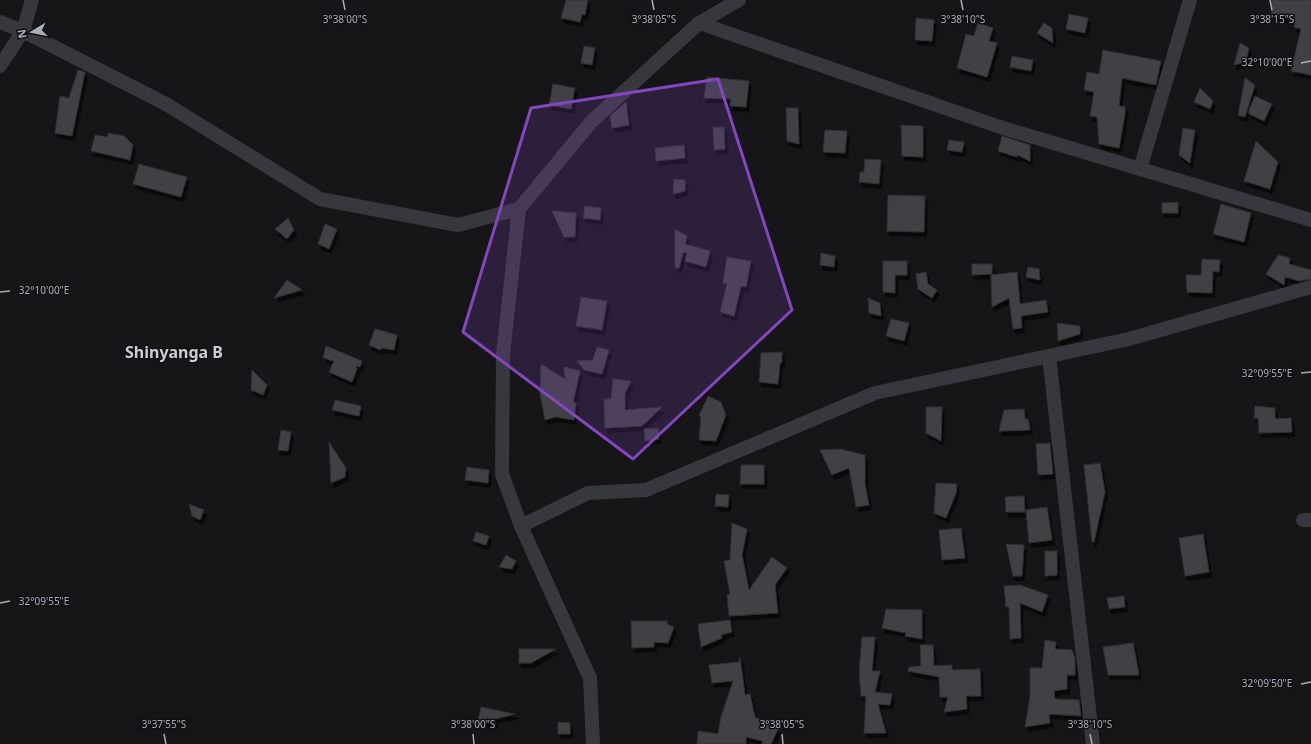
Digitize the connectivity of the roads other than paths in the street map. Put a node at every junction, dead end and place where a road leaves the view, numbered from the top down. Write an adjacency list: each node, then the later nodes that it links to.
1 (32, 0): 6 (street)
2 (739, 0): 5 (street)
3 (1190, 0): 8 (street)
4 (0, 22): 6 (street)
5 (699, 23): 8 (street); 9 (street)
6 (23, 31): 7 (street); 9 (street)
7 (0, 66)
8 (1140, 169): 10 (street)
9 (520, 209): 13 (street)
10 (1311, 220)
11 (1311, 287): 12 (street)
12 (1049, 356): 13 (street); 15 (street)
13 (521, 526): 14 (street)
14 (594, 744)
15 (1093, 744)

